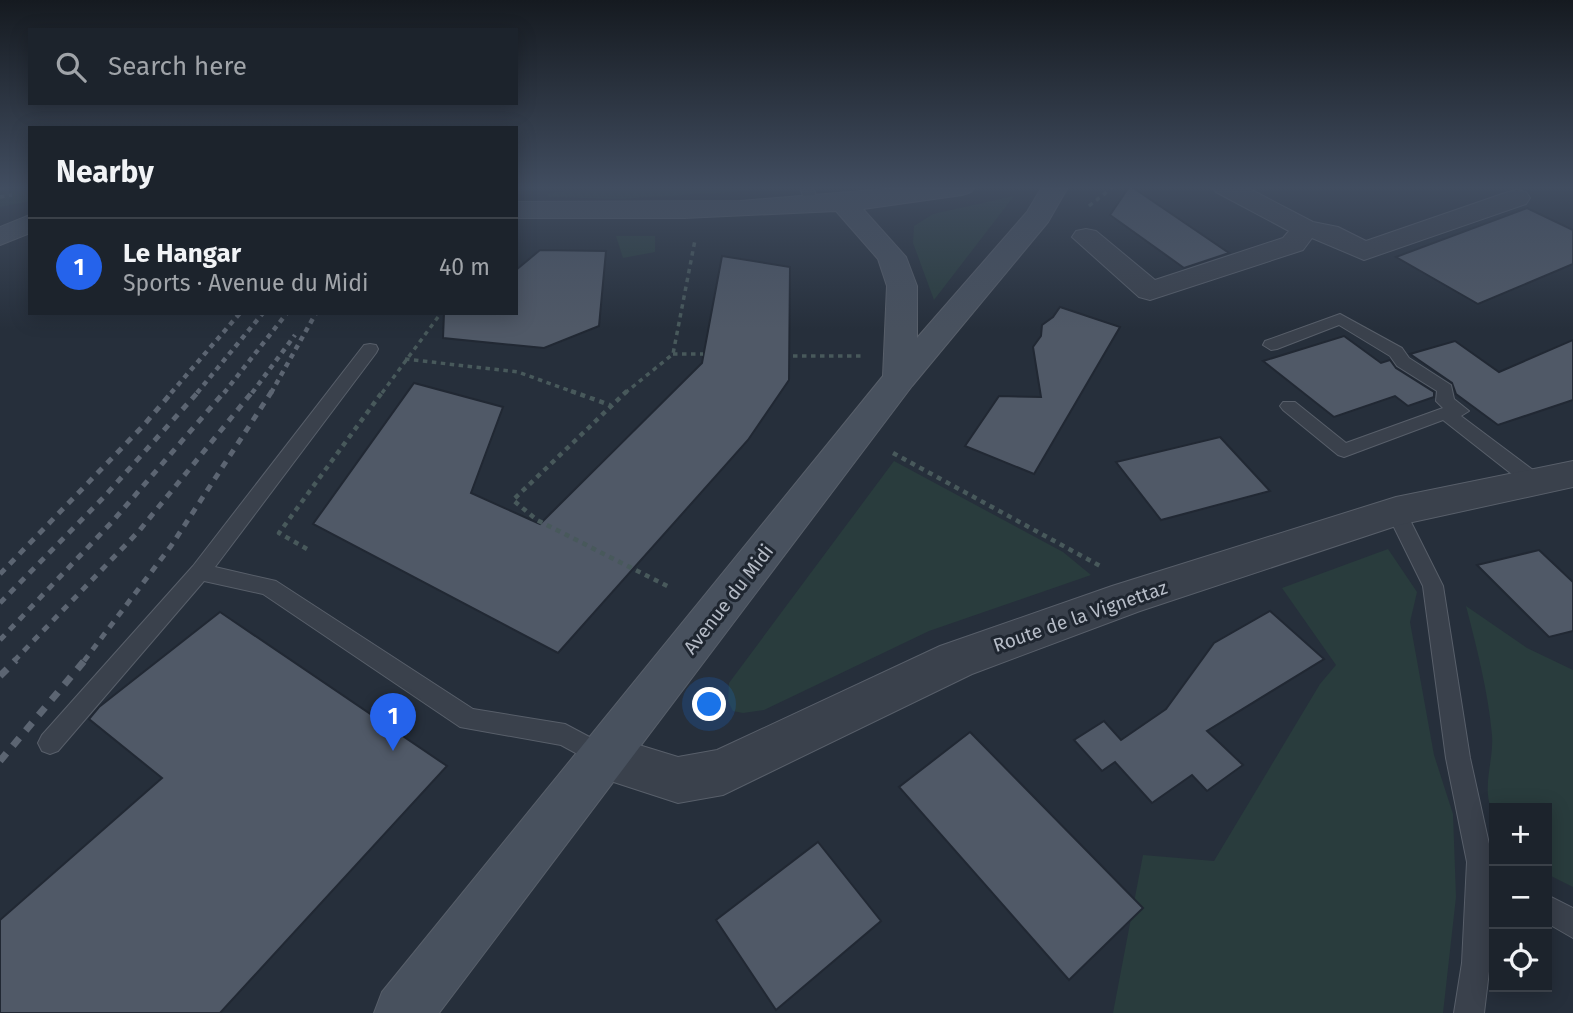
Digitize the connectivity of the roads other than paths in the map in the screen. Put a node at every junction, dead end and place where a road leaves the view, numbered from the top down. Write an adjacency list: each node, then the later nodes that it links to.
1 (864, 234): 9 (main road)
2 (1019, 234): 9 (main road, Avenue du Midi)
3 (1301, 234): 6 (street)
4 (1331, 234): 5 (street)
5 (1410, 234)
6 (1086, 237)
7 (1271, 345): 11 (lane)
8 (370, 349): 14 (lane)
9 (884, 367): 16 (main road, Avenue du Midi)
10 (1289, 406): 11 (lane)
11 (1445, 413): 12 (lane)
12 (1554, 478): 13 (street, Route de la Vignettaz)
13 (1396, 512): 16 (street, Route de la Vignettaz); 17 (lane)
14 (200, 572): 15 (lane); 16 (lane)
15 (50, 743)
16 (603, 757): 20 (main road, Avenue du Midi)
17 (1487, 867): 21 (lane)
18 (1552, 911): 19 (lane)
19 (1573, 925)
20 (403, 1013)
21 (1469, 1013)

